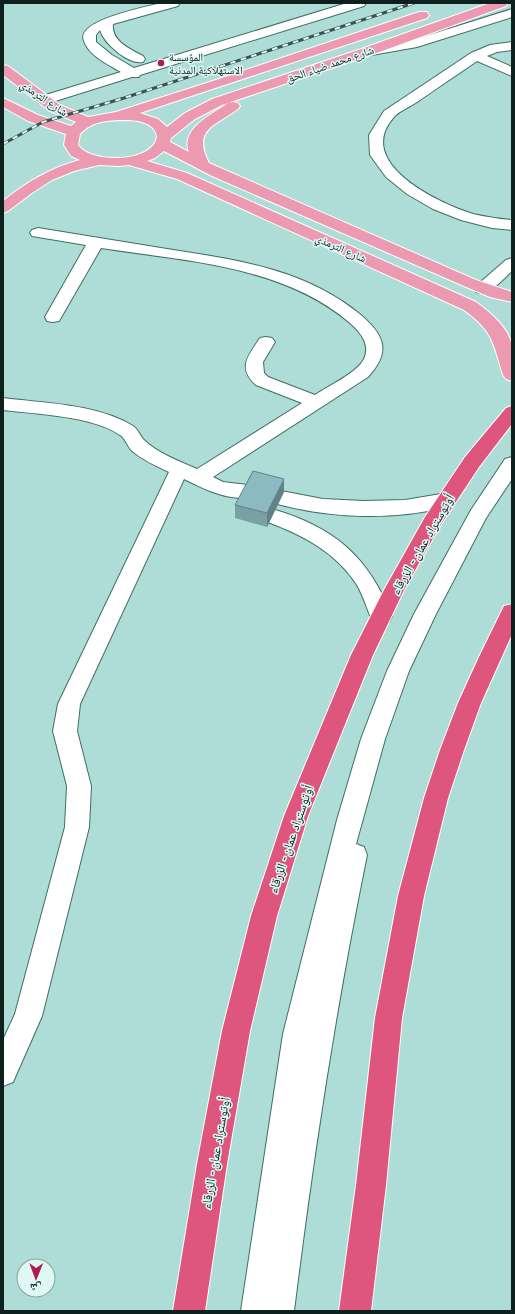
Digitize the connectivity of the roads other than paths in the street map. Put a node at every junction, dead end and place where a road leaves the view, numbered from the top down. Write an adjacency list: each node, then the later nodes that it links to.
1 (174, 3): 6 (lane)
2 (360, 3): 12 (lane)
3 (502, 3): 7 (main road, شارع محمد ضياء الحق)
4 (438, 10): 19 (main road, شارع محمد ضياء الحق)
5 (512, 13): 8 (lane)
6 (107, 22): 12 (lane); 15 (lane)
7 (441, 24): 8 (lane); 11 (main road, شارع محمد ضياء الحق)
8 (454, 31): 9 (lane); 11 (lane)
9 (473, 46): 10 (lane); 14 (lane); 28 (lane)
10 (512, 46)
11 (366, 52): 16 (main road, شارع محمد ضياء الحق)
12 (151, 68): 15 (lane)
13 (3, 69): 17 (main road, شارع الترمذي)
14 (512, 72)
15 (134, 74): 17 (lane)
16 (247, 92): 22 (main road, شارع محمد ضياء الحق); 25 (main road)
17 (44, 100): 20 (main road, شارع الترمذي)
18 (3, 102): 21 (main road, شارع الترمذي)
19 (117, 116): 20 (main road); 22 (main road)
20 (87, 122): 21 (main road)
21 (73, 138): 23 (main road); 26 (main road)
22 (164, 140): 24 (main road, شارع محمد ضياء الحق); 25 (main road, شارع الترمذي)
23 (98, 161): 24 (main road); 26 (main road)
24 (132, 161): 36 (main road, شارع الترمذي)
25 (203, 166): 32 (main road, شارع الترمذي)
26 (32, 185): 27 (main road)
27 (3, 208)
28 (512, 225)
29 (38, 233): 30 (lane)
30 (96, 242): 34 (lane); 37 (lane)
31 (512, 263): 32 (lane)
32 (482, 289): 33 (main road, شارع الترمذي)
33 (512, 297)
34 (53, 317)
35 (266, 342): 37 (lane)
36 (512, 375)
37 (317, 402): 41 (lane)
38 (3, 404): 41 (lane)
39 (512, 412): 45 (highway, أوتوستراد عمان - الزرقاء)
40 (512, 464): 51 (lane)
41 (190, 472): 44 (lane); 49 (lane)
42 (512, 484): 52 (lane)
43 (281, 498): 45 (lane)
44 (246, 499)
45 (447, 500): 48 (highway, أوتوستراد عمان - الزرقاء)
46 (272, 516): 48 (lane)
47 (512, 612): 53 (highway)
48 (381, 616): 50 (highway, أوتوستراد عمان - الزرقاء)
49 (3, 1072)
50 (189, 1311)
51 (257, 1311)
52 (278, 1311)
53 (355, 1311)

